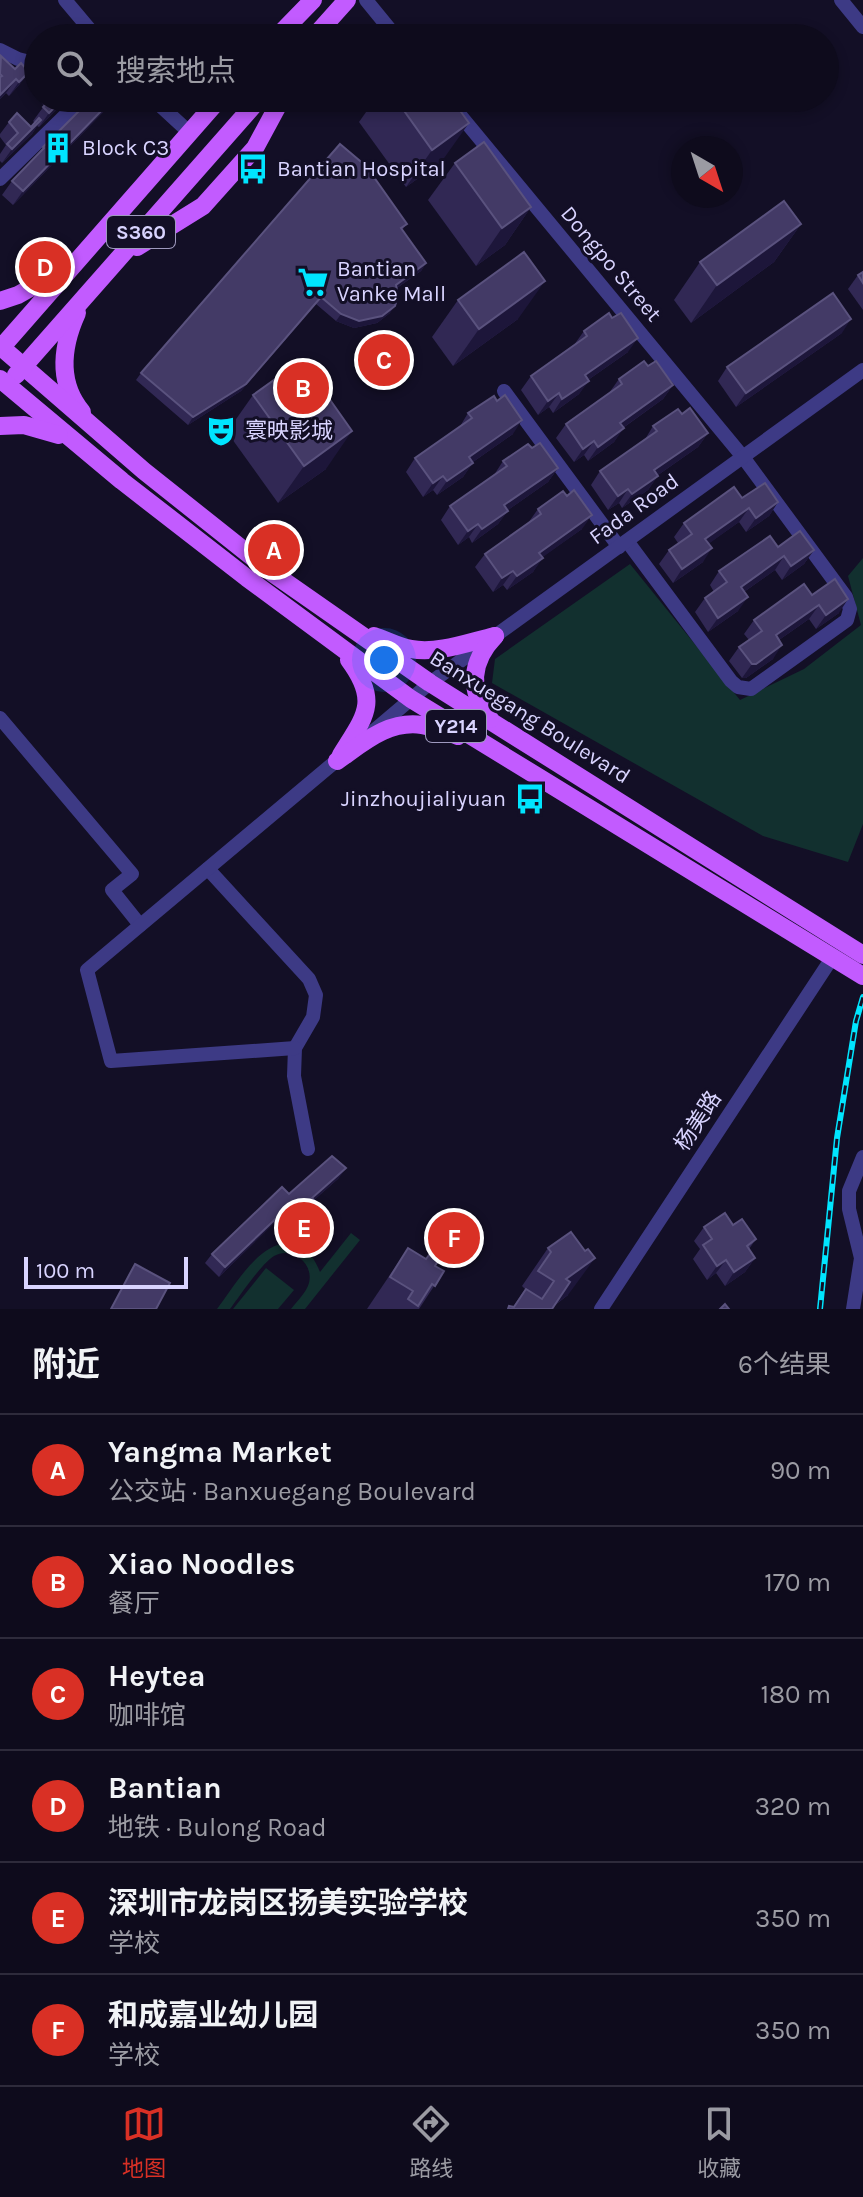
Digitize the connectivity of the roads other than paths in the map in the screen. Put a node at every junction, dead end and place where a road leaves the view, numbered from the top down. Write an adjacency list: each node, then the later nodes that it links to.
1 (65, 0): 7 (street)
2 (299, 0): 8 (main road)
3 (313, 0): 9 (main road)
4 (347, 0): 10 (main road)
5 (366, 0): 11 (street)
6 (841, 0): 12 (street)
7 (85, 24)
8 (280, 24)
9 (290, 24)
10 (326, 24)
11 (386, 24)
12 (863, 27)
13 (0, 50): 14 (street)
14 (24, 60)
15 (69, 112): 22 (street)
16 (167, 112): 21 (street)
17 (208, 112): 21 (main road, S360)
18 (248, 112): 24 (main road, S360)
19 (274, 112): 24 (main road)
20 (458, 112): 35 (street, Dongpo Street)
21 (190, 133): 23 (main road, S360)
22 (0, 179)
23 (80, 259): 26 (main road); 27 (main road, S360)
24 (118, 259): 25 (main road, S360)
25 (86, 294): 28 (main road, S360); 33 (main road)
26 (0, 301)
27 (1, 347): 28 (main road, Banxuegang Boulevard / Y214)
28 (23, 367): 30 (main road, S360); 33 (main road, Banxuegang Boulevard / Y214)
29 (863, 370): 35 (street, Fada Road)
30 (2, 385): 34 (main road, Y214)
31 (504, 391): 36 (street)
32 (0, 426): 34 (main road)
33 (105, 438): 37 (main road, Banxuegang Boulevard / Y214)
34 (73, 441): 39 (main road, Y214)
35 (743, 457): 36 (street, Fada Road); 36 (street, Dongpo Street)
36 (623, 544): 38 (street, Fada Road)
37 (351, 628): 38 (main road); 40 (main road, Banxuegang Boulevard / Y214)
38 (495, 636): 40 (street, Fada Road); 43 (main road)
39 (337, 644): 41 (main road, Y214); 45 (main road)
40 (430, 683): 41 (street, Fada Road); 43 (main road, Banxuegang Boulevard / Y214)
41 (411, 699): 44 (main road, Y214); 45 (street, Fada Road)
42 (0, 718): 47 (street)
43 (501, 728): 48 (main road, Banxuegang Boulevard / Y214)
44 (486, 745): 45 (main road); 49 (main road, Y214)
45 (337, 761): 46 (street, Fada Road)
46 (208, 869): 47 (street, Fada Road); 51 (street)
47 (140, 925): 51 (street, Fada Road)
48 (863, 955)
49 (832, 958): 50 (main road, Y214); 55 (street, 杨美路)
50 (863, 976)
51 (295, 1048): 52 (street)
52 (308, 1149)
53 (863, 1157): 54 (street)
54 (860, 1235): 56 (street)
55 (601, 1309)
56 (853, 1309)

